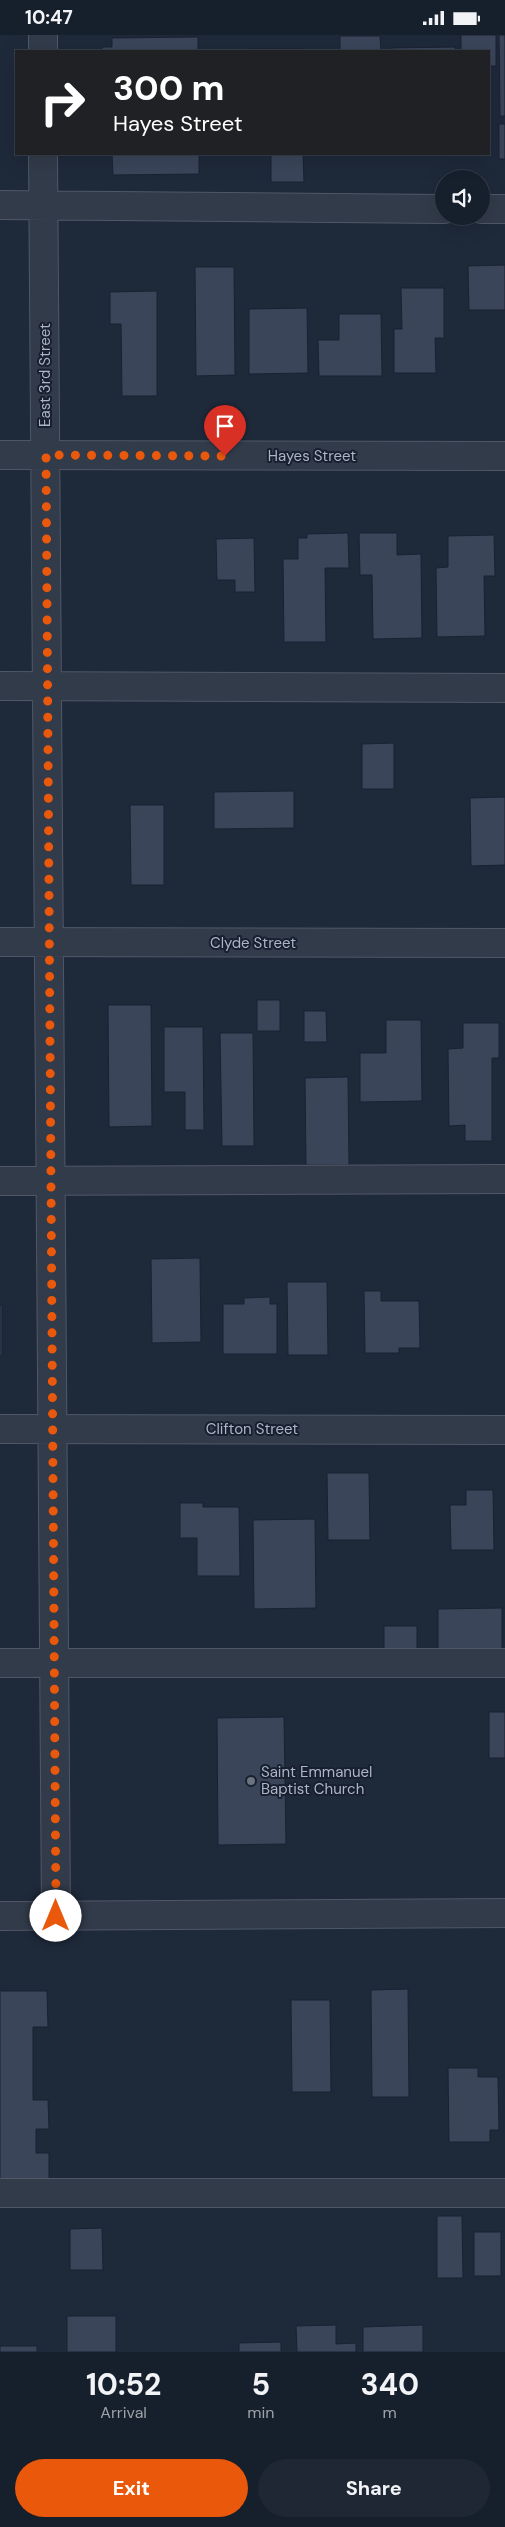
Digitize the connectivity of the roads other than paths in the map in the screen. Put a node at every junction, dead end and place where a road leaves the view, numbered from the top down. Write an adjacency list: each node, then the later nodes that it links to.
1 (43, 35): 2 (street)
2 (43, 50)
3 (44, 155): 5 (street, East 3rd Street)
4 (0, 205): 5 (street)
5 (44, 205): 6 (street); 10 (street, East 3rd Street)
6 (435, 209)
7 (490, 209): 8 (street)
8 (505, 209)
9 (0, 455): 10 (street, Hayes Street)
10 (46, 455): 11 (street, Hayes Street); 13 (street, East 3rd Street)
11 (505, 456)
12 (0, 686): 13 (street)
13 (47, 686): 14 (street); 16 (street, East 3rd Street)
14 (505, 688)
15 (0, 942): 16 (street, Clyde Street)
16 (49, 942): 17 (street, Clyde Street); 20 (street, East 3rd Street)
17 (505, 943)
18 (505, 1179): 20 (street)
19 (0, 1181): 20 (street)
20 (51, 1182): 22 (street, East 3rd Street)
21 (0, 1429): 22 (street, Clifton Street)
22 (52, 1429): 23 (street, Clifton Street); 25 (street, East 3rd Street)
23 (505, 1430)
24 (0, 1663): 25 (street)
25 (54, 1663): 26 (street); 29 (street, East 3rd Street)
26 (505, 1663)
27 (505, 1913): 29 (street)
28 (0, 1916): 29 (street)
29 (56, 1916)
30 (0, 2193): 31 (street)
31 (505, 2193)

